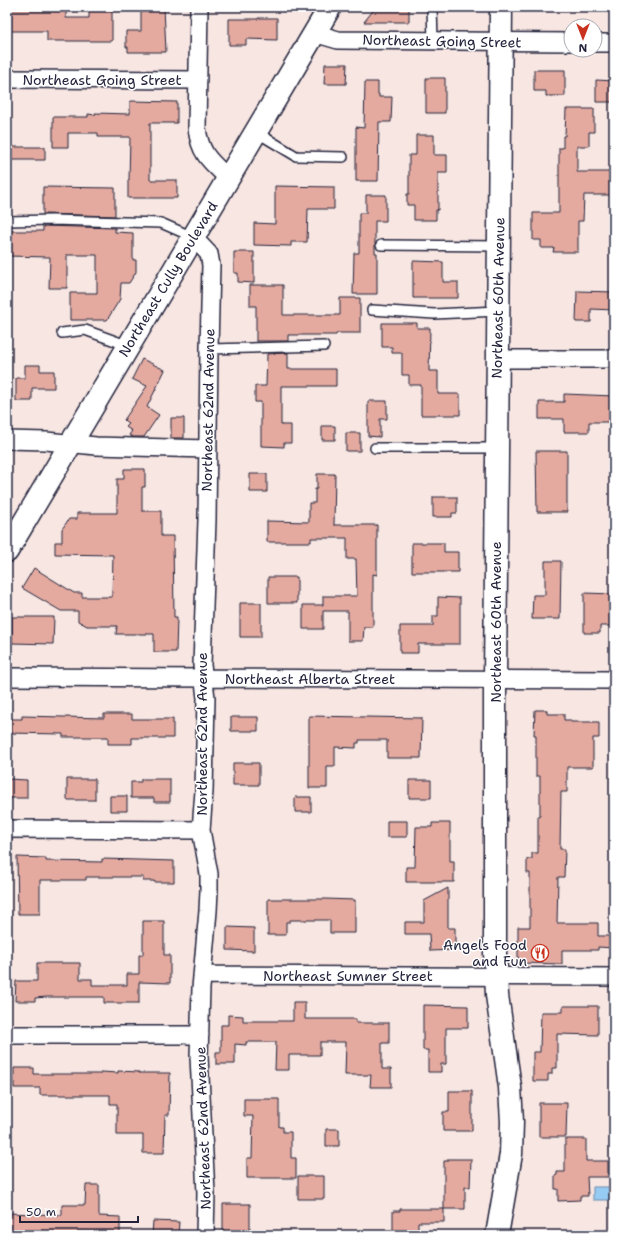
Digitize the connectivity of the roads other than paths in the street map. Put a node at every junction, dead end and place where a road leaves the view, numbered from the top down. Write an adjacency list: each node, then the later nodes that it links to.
1 (199, 7): 12 (street)
2 (330, 7): 5 (street, Northeast Cully Boulevard)
3 (432, 7): 6 (lane)
4 (501, 7): 7 (street, Northeast 60th Avenue)
5 (314, 33): 6 (street, Northeast Going Street); 13 (street, Northeast Cully Boulevard)
6 (433, 41): 7 (street, Northeast Going Street)
7 (500, 42): 8 (street, Northeast Going Street); 19 (street, Northeast 60th Avenue)
8 (563, 42)
9 (603, 43): 10 (street)
10 (614, 43)
11 (7, 79): 12 (street, Northeast Going Street)
12 (198, 80): 15 (street)
13 (256, 132): 14 (lane); 15 (street, Northeast Cully Boulevard)
14 (343, 156)
15 (228, 178): 17 (street, Northeast Cully Boulevard)
16 (7, 221): 17 (lane)
17 (193, 237): 23 (street, Northeast Cully Boulevard); 25 (street, Northeast 62nd Avenue)
18 (381, 245): 19 (lane)
19 (499, 246): 21 (street, Northeast 60th Avenue)
20 (372, 310): 21 (lane)
21 (498, 311): 26 (street, Northeast 60th Avenue)
22 (62, 333): 23 (lane)
23 (129, 346): 29 (street, Northeast Cully Boulevard)
24 (324, 346): 25 (lane)
25 (208, 348): 32 (street, Northeast 62nd Avenue)
26 (498, 359): 27 (street); 31 (street, Northeast 60th Avenue)
27 (614, 359)
28 (7, 440): 29 (street)
29 (71, 444): 32 (street); 33 (street, Northeast Cully Boulevard)
30 (375, 448): 31 (lane)
31 (497, 448): 36 (street, Northeast 60th Avenue)
32 (208, 449): 35 (street, Northeast 62nd Avenue)
33 (7, 551)
34 (7, 677): 35 (street, Northeast Alberta Street)
35 (204, 679): 36 (street, Northeast Alberta Street); 39 (street, Northeast 62nd Avenue)
36 (495, 680): 37 (street, Northeast Alberta Street); 41 (street, Northeast 60th Avenue)
37 (614, 680)
38 (7, 829): 39 (street)
39 (201, 830): 40 (street, Northeast 62nd Avenue)
40 (202, 975): 41 (street, Northeast Sumner Street); 44 (street, Northeast 62nd Avenue)
41 (496, 977): 42 (street, Northeast Sumner Street); 46 (street, Northeast 60th Avenue)
42 (614, 977)
43 (7, 1035): 44 (street)
44 (200, 1035): 45 (street, Northeast 62nd Avenue)
45 (205, 1235)
46 (497, 1235)

